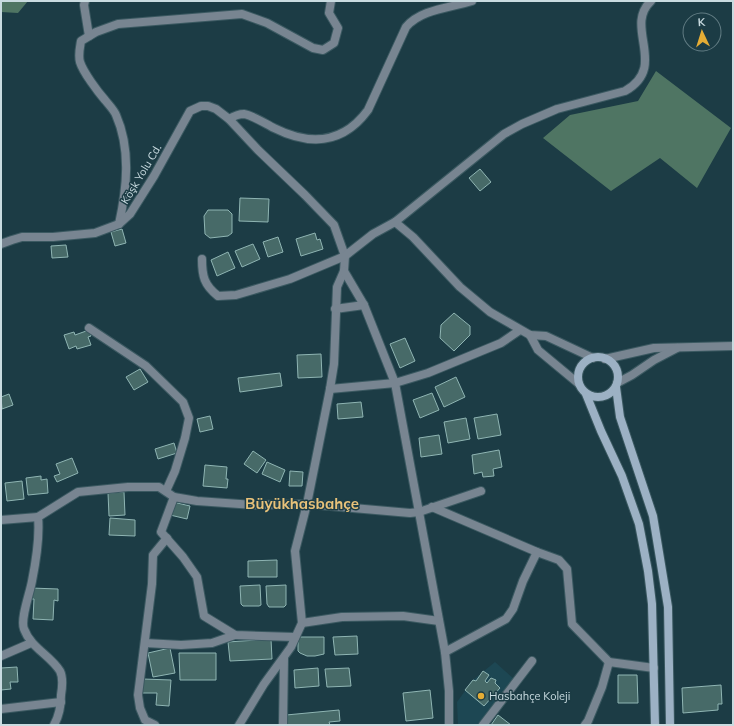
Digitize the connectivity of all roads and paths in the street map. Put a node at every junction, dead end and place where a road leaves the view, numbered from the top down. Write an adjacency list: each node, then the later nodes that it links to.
1 (85, 1): 5 (street)
2 (331, 1): 5 (street)
3 (472, 1): 6 (street)
4 (651, 1): 7 (street)
5 (89, 36): 8 (street)
6 (229, 119): 8 (street, Köşk Yolu Cd.); 10 (street)
7 (395, 222): 10 (street); 16 (street)
8 (119, 224): 9 (street, Köşk Yolu Cd.)
9 (1, 244)
10 (345, 256): 11 (street); 12 (street)
11 (202, 259)
12 (344, 271): 13 (street); 14 (street)
13 (364, 305): 14 (street); 22 (street)
14 (336, 309): 25 (street)
15 (89, 328): 27 (street)
16 (520, 330): 17 (street); 22 (street)
17 (530, 335): 20 (street); 23 (street)
18 (733, 346): 19 (street)
19 (679, 347): 21 (street); 24 (street)
20 (593, 358): 21 (street); 23 (street)
21 (605, 359): 24 (street)
22 (396, 383): 25 (street); 32 (street)
23 (579, 384): 26 (street)
24 (616, 385): 26 (street); 59 (street)
25 (330, 389): 30 (street)
26 (586, 394): 48 (street)
27 (166, 491): 29 (street); 33 (street)
28 (481, 491): 31 (street)
29 (174, 497): 30 (street); 35 (street)
30 (307, 504): 32 (street); 38 (street)
31 (432, 507): 32 (street); 36 (street)
32 (419, 512): 37 (street)
33 (38, 517): 34 (street); 41 (street)
34 (1, 520)
35 (167, 538): 39 (street); 42 (street)
36 (537, 552): 43 (street); 47 (street)
37 (439, 621): 38 (street); 43 (street)
38 (302, 623): 40 (street)
39 (235, 635): 40 (street); 42 (street)
40 (296, 637): 45 (street)
41 (31, 643): 44 (street); 49 (street)
42 (145, 643): 52 (street)
43 (445, 652): 55 (street)
44 (1, 656)
45 (284, 657): 53 (street); 54 (street)
46 (532, 661): 56 (street)
47 (609, 662): 48 (street); 57 (street)
48 (654, 668): 58 (street)
49 (61, 702): 50 (street); 51 (street)
50 (1, 710)
51 (54, 725)
52 (155, 725)
53 (239, 725)
54 (284, 725)
55 (450, 725)
56 (483, 725)
57 (585, 725)
58 (655, 725)
59 (670, 725)

